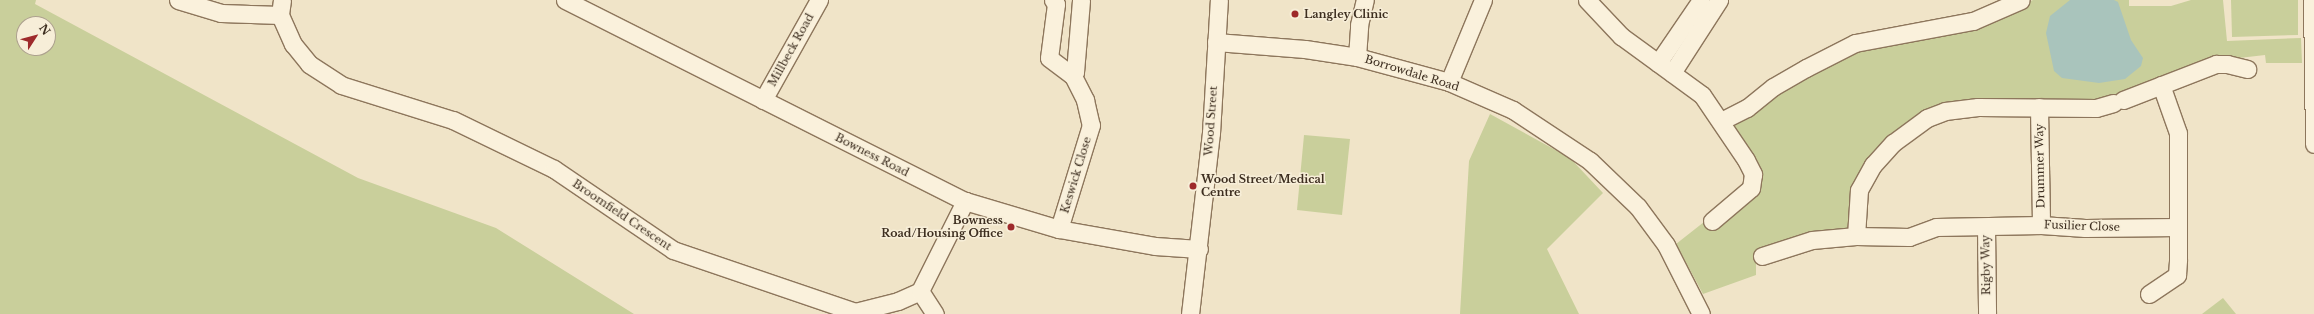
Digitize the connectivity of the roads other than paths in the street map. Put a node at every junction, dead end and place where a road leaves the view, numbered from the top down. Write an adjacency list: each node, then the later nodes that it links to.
1 (178, 0): 14 (street)
2 (565, 0): 24 (street, Bowness Road)
3 (819, 0): 24 (street, Millbeck Road)
4 (1053, 0): 21 (street, Keswick Close)
5 (1081, 0): 21 (street)
6 (1220, 0): 16 (street, Wood Street)
7 (1365, 0): 17 (street)
8 (1483, 0): 22 (street)
9 (1587, 0): 18 (street)
10 (1701, 0): 18 (street)
11 (1719, 0): 20 (street)
12 (2021, 0): 26 (street)
13 (2312, 0): 15 (street)
14 (281, 8): 39 (street, Broomfield Crescent)
15 (2314, 21): 27 (street)
16 (1216, 42): 17 (street, Borrowdale Road); 35 (street, Wood Street)
17 (1357, 57): 22 (street, Borrowdale Road)
18 (1658, 63): 20 (street)
19 (2246, 69): 23 (street)
20 (1672, 73): 26 (street)
21 (1073, 76): 33 (street, Keswick Close)
22 (1449, 82): 42 (street, Borrowdale Road)
23 (2160, 85): 25 (street, Drummer Way); 32 (street)
24 (763, 100): 28 (street, Bowness Road)
25 (2039, 107): 30 (street, Drummer Way); 34 (street, Drummer Way)
26 (1721, 121): 29 (street)
27 (2314, 144)
28 (965, 201): 33 (street, Bowness Road); 37 (street)
29 (1712, 221)
30 (2041, 225): 31 (street, Fusilier Close); 32 (street, Fusilier Close)
31 (1986, 227): 34 (street, Rigby Way); 43 (street, Rigby Way)
32 (2178, 227): 38 (street)
33 (1060, 229): 35 (street, Bowness Road)
34 (1856, 236): 36 (street, Rigby Way)
35 (1199, 249): 41 (street, Wood Street)
36 (1762, 256)
37 (920, 291): 39 (street, Broomfield Crescent); 40 (street)
38 (2149, 294)
39 (855, 313)
40 (935, 314)
41 (1190, 314)
42 (1701, 314)
43 (1987, 314)

